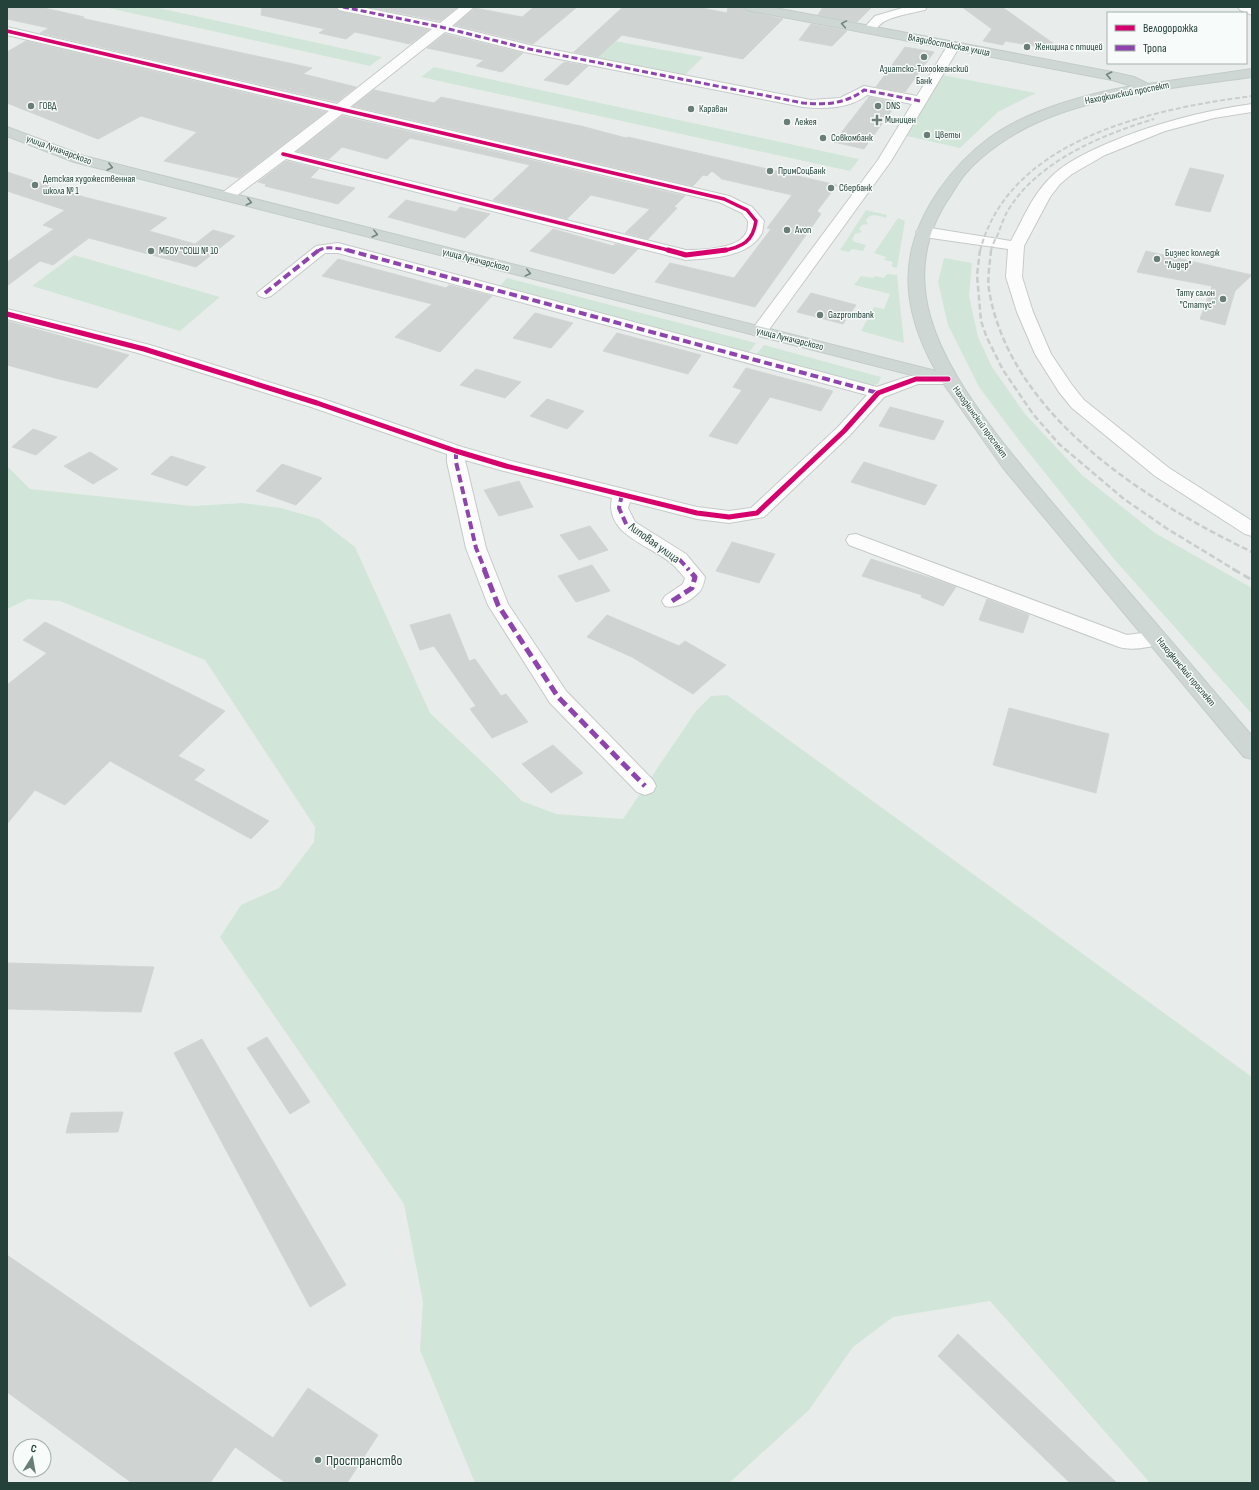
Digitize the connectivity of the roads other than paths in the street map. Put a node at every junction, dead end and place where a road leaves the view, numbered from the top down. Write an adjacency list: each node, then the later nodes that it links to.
1 (343, 7): 7 (street)
2 (468, 7): 7 (street)
3 (751, 7): 8 (main road, Владивостокская улица, one-way to 3)
4 (921, 7): 8 (street)
5 (1244, 7): 6 (street)
6 (1252, 11)
7 (441, 27): 13 (street); 14 (street)
8 (869, 29): 10 (main road, Владивостокская улица)
9 (7, 30): 14 (street)
10 (954, 46): 12 (main road, Владивостокская улица, one-way to 10); 13 (street)
11 (1252, 74): 12 (main road, Находкинский проспект)
12 (1145, 88): 19 (main road, Находкинский проспект)
13 (920, 101): 23 (street)
14 (339, 108): 17 (street); 17 (street)
15 (1252, 108): 20 (street)
16 (7, 131): 18 (main road, улица Луначарского, one-way to 18)
17 (283, 154): 18 (street)
18 (227, 196): 23 (main road, улица Луначарского, one-way to 23)
19 (924, 232): 20 (street); 24 (main road, Находкинский проспект)
20 (1016, 246): 28 (street)
21 (265, 293): 25 (street)
22 (7, 314): 26 (street)
23 (759, 331): 24 (main road, улица Луначарского)
24 (948, 379): 25 (street); 31 (main road, Находкинский проспект)
25 (878, 393): 27 (street)
26 (456, 451): 27 (street); 33 (street)
27 (622, 494): 30 (street, Липовая улица)
28 (1252, 530)
29 (856, 540): 31 (street)
30 (672, 601)
31 (1157, 638): 32 (main road, Находкинский проспект)
32 (1252, 751)
33 (645, 786)

